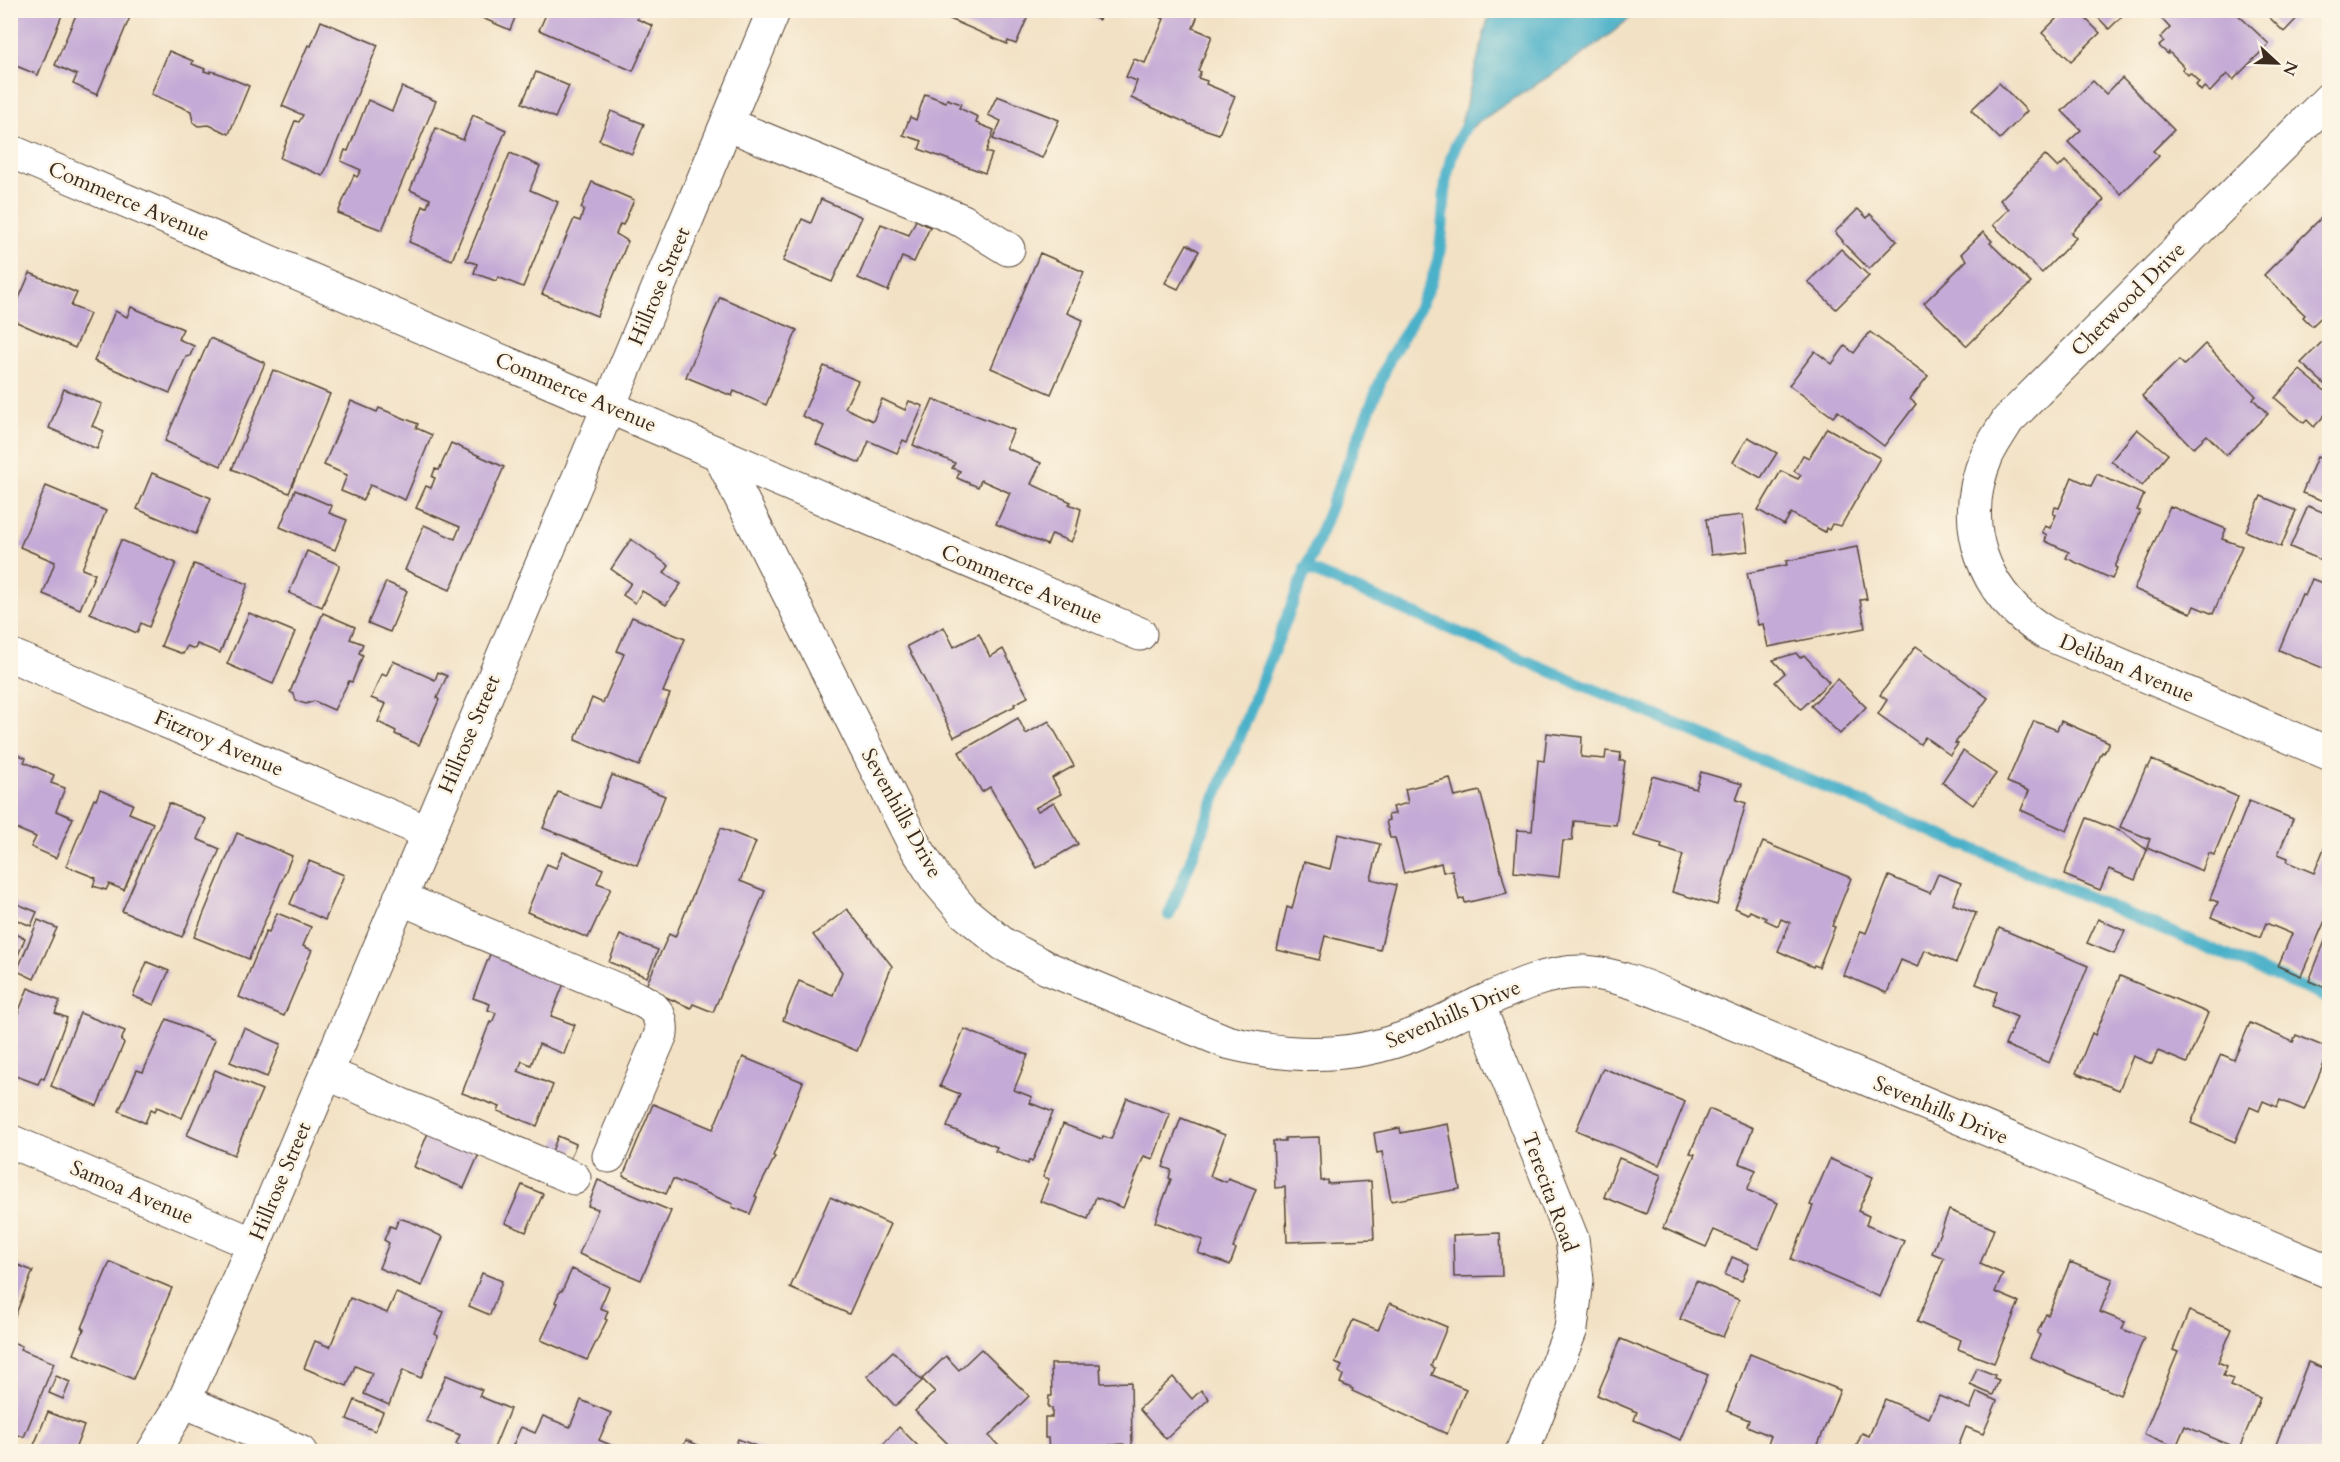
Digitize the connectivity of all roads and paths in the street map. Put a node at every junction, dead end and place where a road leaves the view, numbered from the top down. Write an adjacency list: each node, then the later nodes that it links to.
1 (774, 10): 3 (street, Hillrose Street)
2 (2325, 113): 8 (street, Chetwood Drive)
3 (727, 124): 5 (street); 6 (street, Hillrose Street)
4 (10, 151): 6 (street, Commerce Avenue)
5 (1008, 249)
6 (609, 406): 7 (street, Commerce Avenue); 12 (street, Hillrose Street)
7 (719, 454): 9 (street, Commerce Avenue); 14 (street, Sevenhills Drive)
8 (1975, 528): 11 (street, Deliban Avenue)
9 (1140, 634)
10 (10, 655): 12 (street, Fitzroy Avenue)
11 (2330, 754)
12 (427, 832): 13 (street, Hillrose Street)
13 (400, 898): 15 (street, Hillrose Street); 17 (street)
14 (1478, 1004): 20 (street, Sevenhills Drive); 22 (street, Terecita Road)
15 (326, 1073): 18 (street); 19 (street, Hillrose Street)
16 (10, 1141): 19 (street, Samoa Avenue)
17 (609, 1156)
18 (574, 1178)
19 (254, 1244): 21 (street, Hillrose Street)
20 (2330, 1272)
21 (184, 1401): 23 (street, Hillrose Street); 24 (street)
22 (1532, 1448)
23 (153, 1452)
24 (300, 1452)

